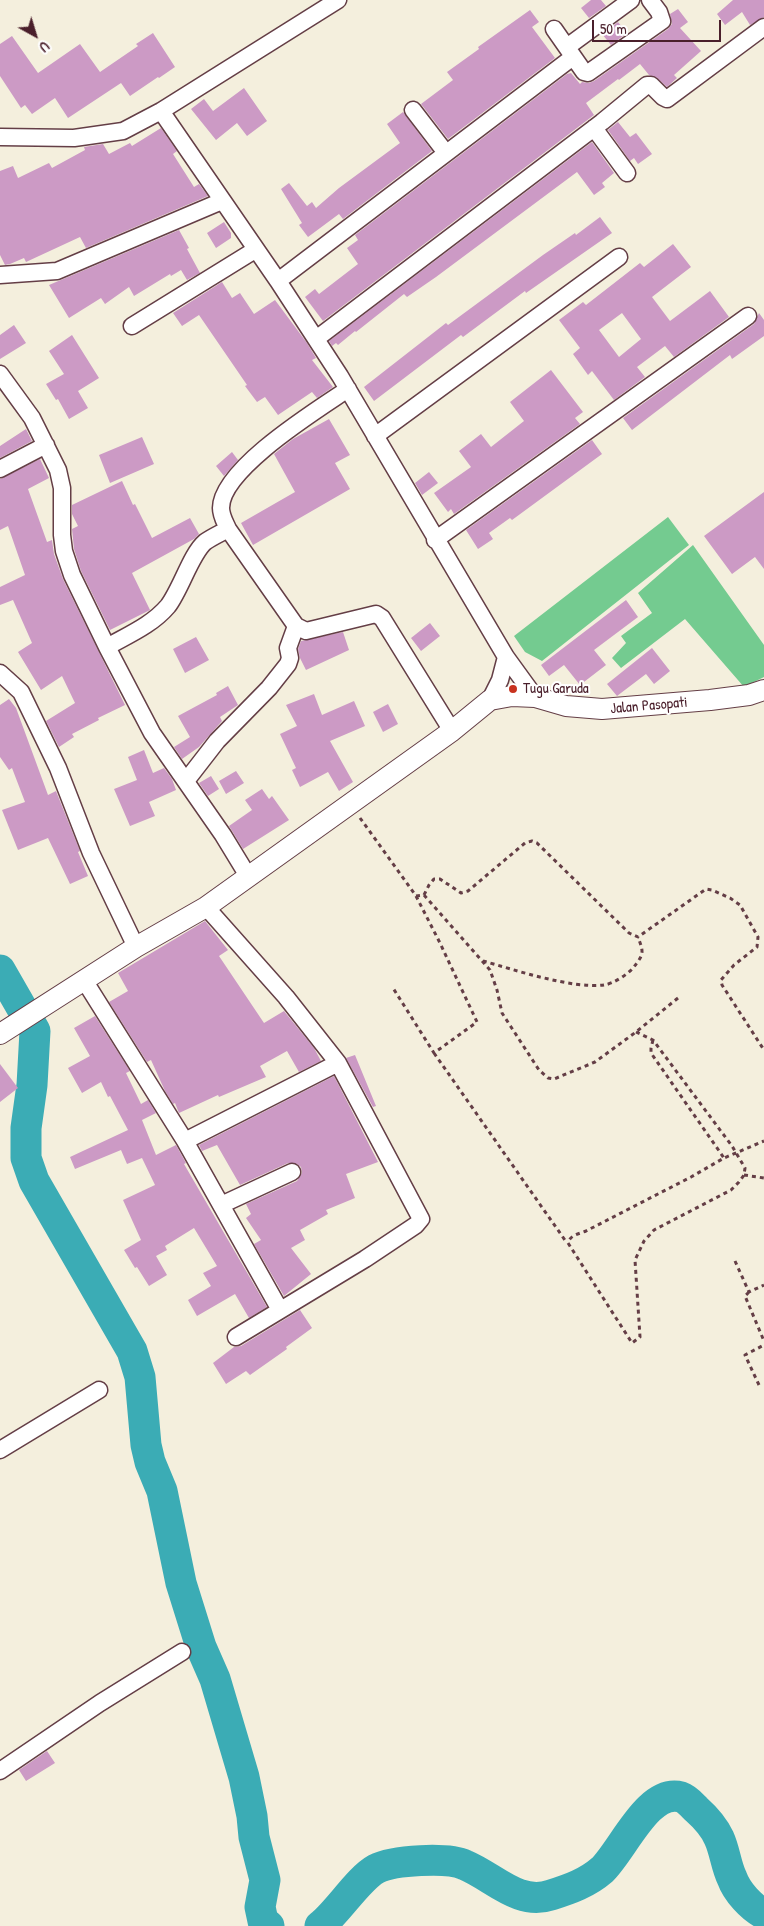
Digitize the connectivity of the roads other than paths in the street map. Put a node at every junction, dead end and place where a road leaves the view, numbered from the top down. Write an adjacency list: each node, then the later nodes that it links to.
1 (338, 0): 8 (street)
2 (631, 0): 6 (street)
3 (650, 0): 6 (street)
4 (764, 27): 9 (street)
5 (554, 28): 6 (street)
6 (570, 52): 11 (street)
7 (413, 110): 11 (street)
8 (161, 111): 10 (street); 13 (street)
9 (594, 128): 12 (street); 20 (street)
10 (0, 137)
11 (446, 153): 17 (street)
12 (627, 173)
13 (222, 201): 14 (street); 16 (street)
14 (255, 250): 17 (street); 19 (street)
15 (619, 258): 23 (street)
16 (0, 275)
17 (278, 281): 20 (street)
18 (748, 316): 27 (street)
19 (132, 326)
20 (316, 339): 22 (street)
21 (0, 374): 24 (street)
22 (348, 389): 23 (street); 26 (street)
23 (375, 436): 27 (street)
24 (46, 446): 25 (street); 29 (street)
25 (0, 469)
26 (228, 529): 28 (street); 29 (street)
27 (435, 540): 30 (street)
28 (296, 626): 35 (street); 36 (street)
29 (107, 647): 36 (street)
30 (506, 658): 33 (street); 34 (street)
31 (0, 673): 39 (street)
32 (764, 690): 33 (street, Jalan Pasopati)
33 (535, 697): 34 (street, Jalan Pasopati)
34 (490, 700): 35 (street)
35 (452, 731): 37 (street)
36 (186, 781): 37 (street)
37 (248, 876): 38 (street)
38 (206, 908): 39 (street); 42 (street)
39 (136, 947): 40 (street)
40 (84, 980): 41 (street); 43 (street)
41 (8, 1029)
42 (338, 1063): 43 (street); 46 (street)
43 (185, 1141): 45 (street)
44 (292, 1172): 45 (street)
45 (221, 1205): 46 (street)
46 (280, 1310): 47 (street)
47 (236, 1337)
48 (100, 1390): 49 (street)
49 (0, 1450)
50 (182, 1652): 51 (street)
51 (0, 1770)

